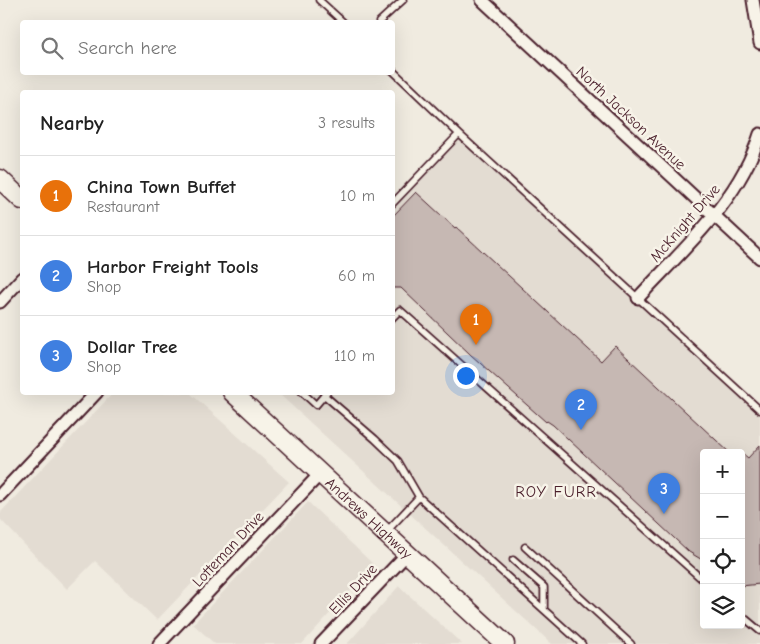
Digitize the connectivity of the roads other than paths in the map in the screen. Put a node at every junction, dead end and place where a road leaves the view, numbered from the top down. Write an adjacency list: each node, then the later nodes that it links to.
1 (318, 0): 5 (lane)
2 (402, 0): 6 (lane)
3 (482, 0): 14 (street, North Jackson Avenue)
4 (753, 0): 7 (street)
5 (341, 20)
6 (381, 20)
7 (760, 43)
8 (395, 73): 9 (lane)
9 (459, 134): 13 (lane); 17 (lane)
10 (760, 134): 14 (street, McKnight Drive)
11 (0, 180): 12 (main road)
12 (20, 198)
13 (395, 201)
14 (715, 216): 15 (street, North Jackson Avenue); 17 (street, McKnight Drive)
15 (760, 258)
16 (20, 280): 18 (street)
17 (638, 298): 25 (lane)
18 (0, 302)
19 (395, 315): 33 (lane)
20 (94, 395): 27 (street)
21 (235, 395): 26 (main road, Andrews Highway)
22 (305, 395): 23 (lane)
23 (325, 395)
24 (327, 395): 28 (lane)
25 (760, 410)
26 (320, 474): 29 (main road, Andrews Highway); 38 (street, Lotteman Drive)
27 (0, 495)
28 (419, 497): 29 (lane); 34 (lane)
29 (385, 534): 31 (main road, Andrews Highway)
30 (524, 547): 37 (lane)
31 (407, 554): 39 (street, Ellis Drive); 40 (main road, Andrews Highway)
32 (513, 560): 34 (lane)
33 (700, 577)
34 (544, 609): 41 (lane)
35 (745, 618): 36 (lane)
36 (760, 631)
37 (628, 643)
38 (159, 644)
39 (321, 644)
40 (505, 644)
41 (582, 644)

